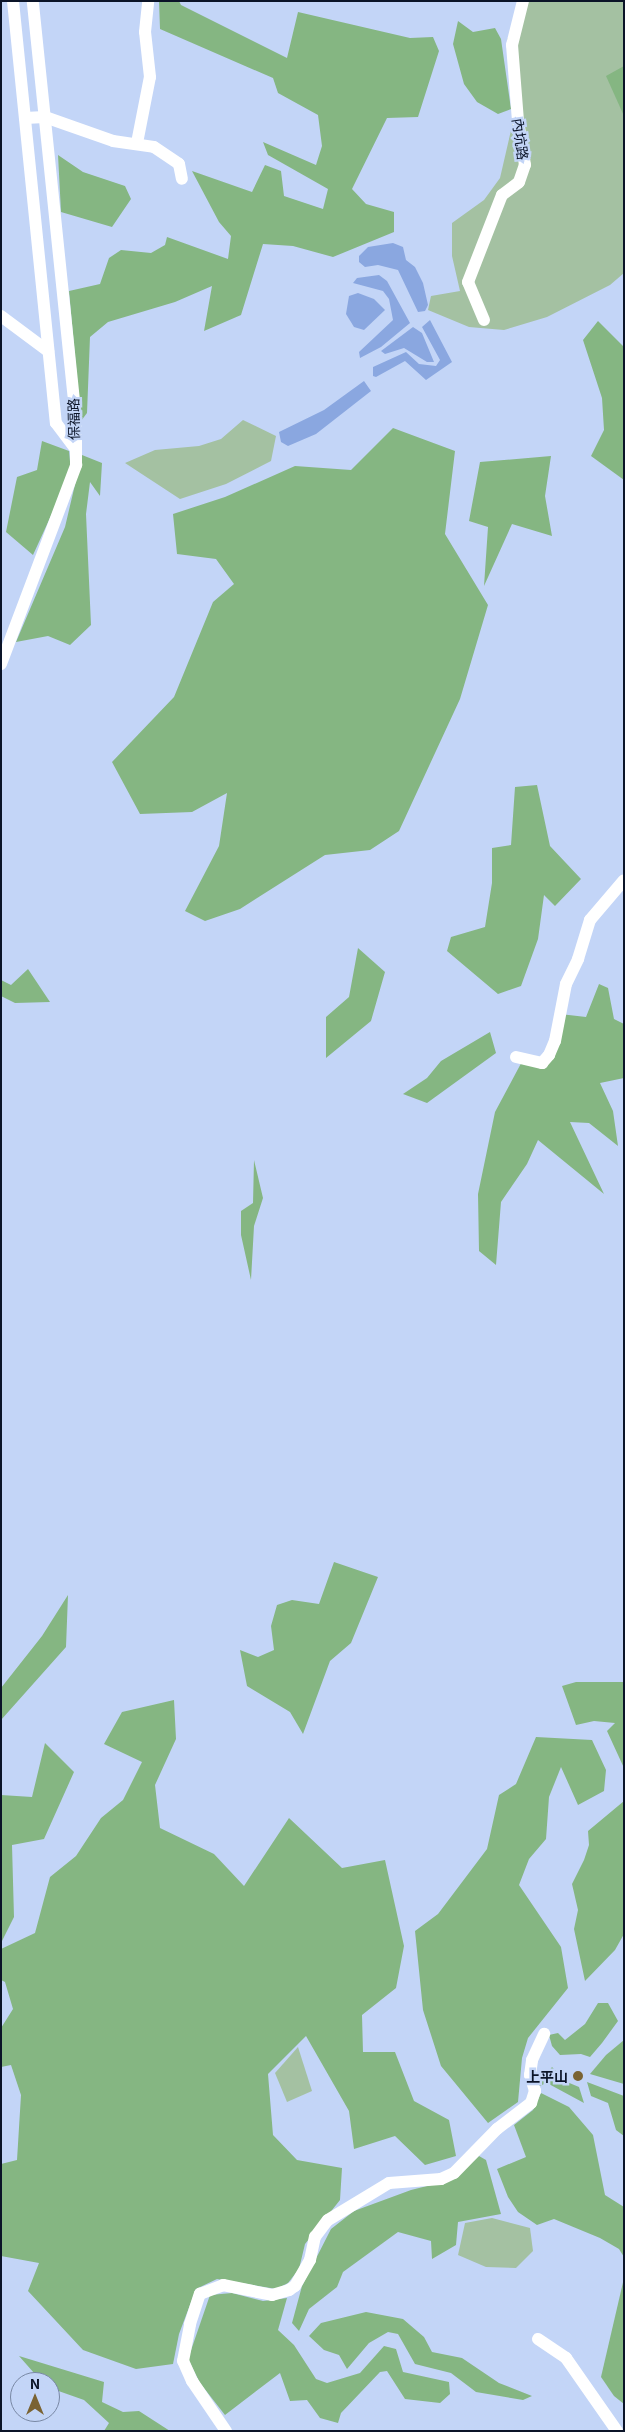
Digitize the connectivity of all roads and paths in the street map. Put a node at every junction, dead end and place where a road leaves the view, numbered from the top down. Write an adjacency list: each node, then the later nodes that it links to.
1 (13, 1): 6 (street, 保福路)
2 (33, 1): 5 (street, 保福路)
3 (148, 1): 7 (street)
4 (523, 1): 10 (street, 內坑路)
5 (45, 117): 6 (street); 7 (street); 12 (street, 保福路)
6 (25, 118): 11 (street, 保福路)
7 (137, 143): 8 (street)
8 (182, 179)
9 (1, 316): 11 (street)
10 (484, 320)
11 (48, 351): 12 (street, 保福路)
12 (74, 447): 13 (street)
13 (1, 664)
14 (624, 880): 15 (street)
15 (516, 1057)
16 (544, 2034): 18 (street)
17 (538, 2339): 19 (street)
18 (226, 2431)
19 (617, 2431)

